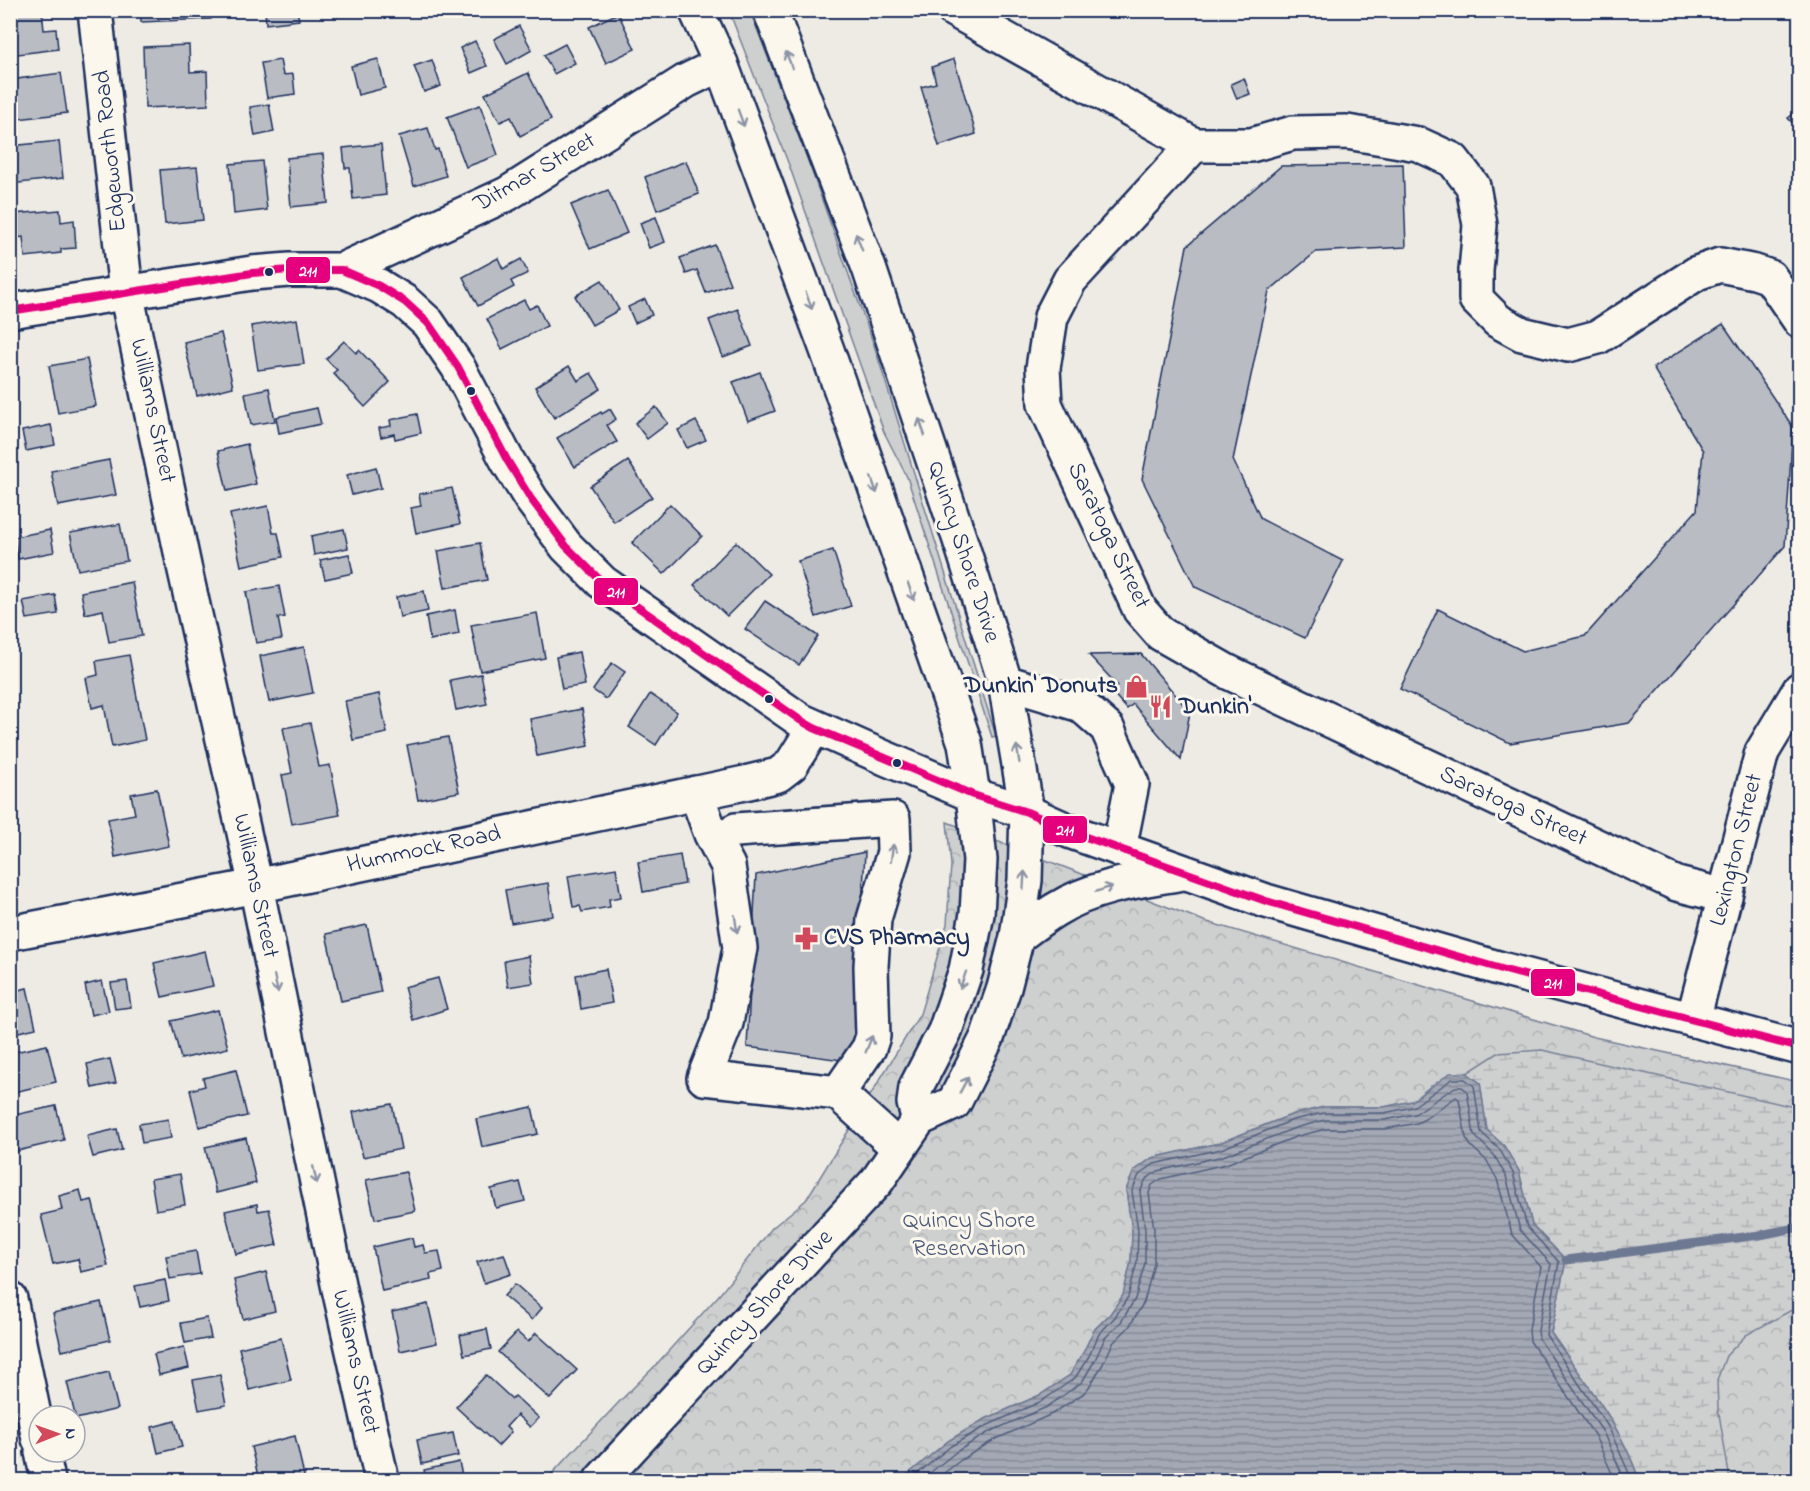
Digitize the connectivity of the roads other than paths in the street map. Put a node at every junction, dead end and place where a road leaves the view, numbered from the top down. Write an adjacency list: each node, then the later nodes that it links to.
1 (95, 10): 8 (main road, Edgeworth Road)
2 (696, 10): 5 (main road)
3 (770, 10): 11 (main road, Quincy Shore Drive, one-way to 3)
4 (954, 10): 6 (main road)
5 (721, 64): 7 (main road, Ditmar Street); 16 (main road, one-way to 16)
6 (1194, 145): 9 (main road); 23 (main road, Saratoga Street)
7 (342, 270): 8 (main road); 13 (main road)
8 (126, 292): 10 (main road); 22 (main road, Williams Street)
9 (1795, 305)
10 (10, 311)
11 (1005, 682): 17 (main road, Quincy Shore Drive, one-way to 11); 19 (main road)
12 (1800, 688): 23 (main road, Lexington Street)
13 (814, 728): 14 (main road, Hummock Road); 16 (main road)
14 (745, 783): 15 (main road, Hummock Road); 18 (main road)
15 (696, 793): 20 (main road); 22 (main road, Hummock Road)
16 (973, 795): 17 (main road); 29 (main road, one-way to 29)
17 (1027, 812): 19 (main road); 25 (main road, Quincy Shore Drive, one-way to 17)
18 (736, 830): 20 (main road); 28 (main road, one-way to 18)
19 (1119, 849): 21 (main road)
20 (728, 866): 28 (main road, one-way to 28)
21 (1183, 873): 25 (main road, one-way to 21); 26 (main road)
22 (256, 885): 24 (main road, Hummock Road); 35 (main road, Williams Street, one-way to 35)
23 (1725, 896): 26 (main road, Lexington Street)
24 (10, 933)
25 (1017, 937): 29 (main road, Quincy Shore Drive, one-way to 25)
26 (1693, 1020): 27 (main road)
27 (1800, 1048)
28 (838, 1094): 30 (main road)
29 (919, 1119): 30 (main road, Quincy Shore Drive)
30 (899, 1149): 36 (main road, Quincy Shore Drive)
31 (10, 1299): 32 (main road)
32 (32, 1404)
33 (45, 1464): 34 (main road)
34 (48, 1480)
35 (382, 1480)
36 (601, 1480)

